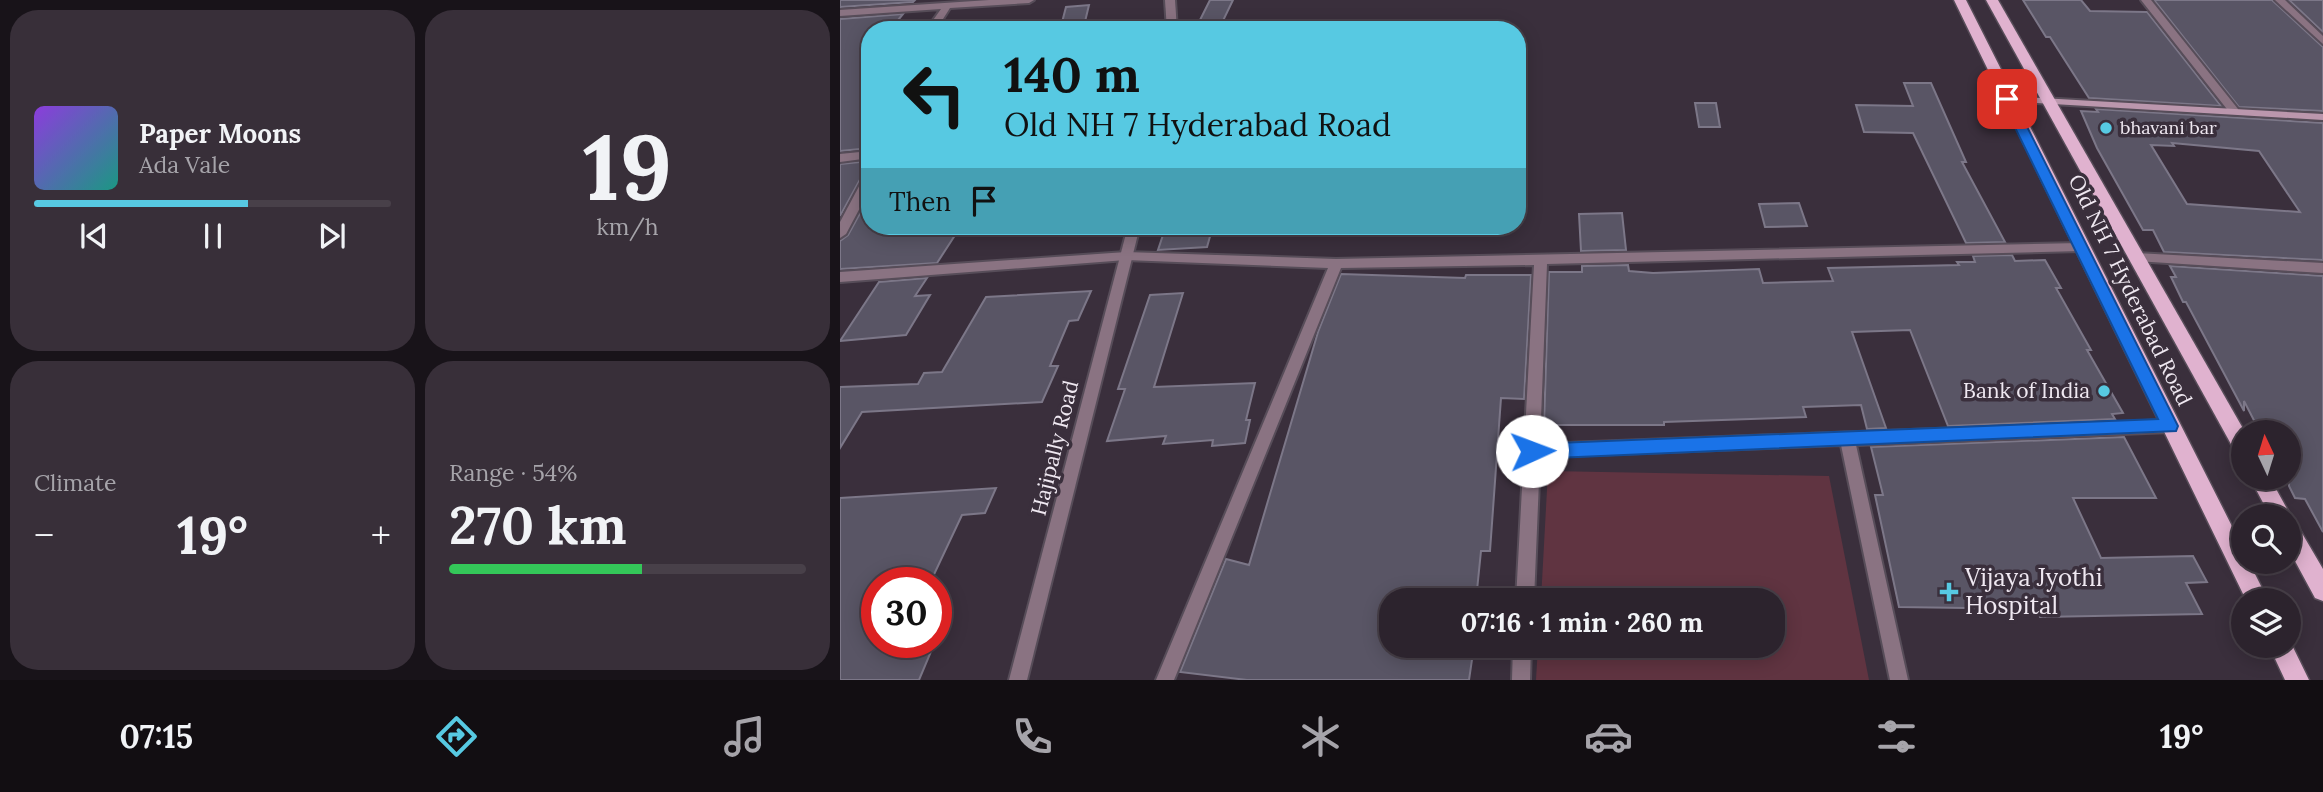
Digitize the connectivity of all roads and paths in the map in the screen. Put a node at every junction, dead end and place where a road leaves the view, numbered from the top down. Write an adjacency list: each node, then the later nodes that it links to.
1 (1029, 0): 8 (street)
2 (1170, 0): 11 (street)
3 (1960, 0): 13 (main road, Old NH 7 Hyderabad Road)
4 (1993, 0): 14 (main road, Old NH 7 Hyderabad Road)
5 (2146, 0): 15 (street)
6 (2280, 0): 12 (street)
7 (926, 3): 8 (street); 9 (street)
8 (948, 5): 10 (street)
9 (840, 13)
10 (937, 21)
11 (1171, 21)
12 (2323, 41)
13 (2007, 99): 14 (main road); 22 (main road, Old NH 7 Hyderabad Road)
14 (2050, 102): 15 (main road); 24 (main road, Old NH 7 Hyderabad Road)
15 (2234, 111): 16 (main road)
16 (2323, 117)
17 (861, 155): 18 (street)
18 (840, 158)
19 (861, 194): 20 (street)
20 (840, 234)
21 (1131, 235): 23 (street, Hajipally Road)
22 (2081, 247): 25 (street); 29 (main road, Old NH 7 Hyderabad Road)
23 (1126, 256): 26 (street); 28 (street); 39 (street, Hajipally Road)
24 (2136, 257): 27 (street); 30 (main road, Old NH 7 Hyderabad Road)
25 (1541, 262): 26 (street); 32 (street)
26 (1336, 264): 40 (street)
27 (2321, 272)
28 (840, 277)
29 (2170, 426): 31 (street); 36 (main road, Old NH 7 Hyderabad Road)
30 (2231, 426)
31 (1847, 439): 32 (street); 42 (street)
32 (1532, 451): 35 (street)
33 (2301, 550): 34 (main road)
34 (2320, 582)
35 (1526, 588)
36 (2251, 588)
37 (1522, 658): 41 (street)
38 (2286, 658): 43 (main road)
39 (1018, 680)
40 (1165, 680)
41 (1521, 680)
42 (1899, 680)
43 (2297, 680)

